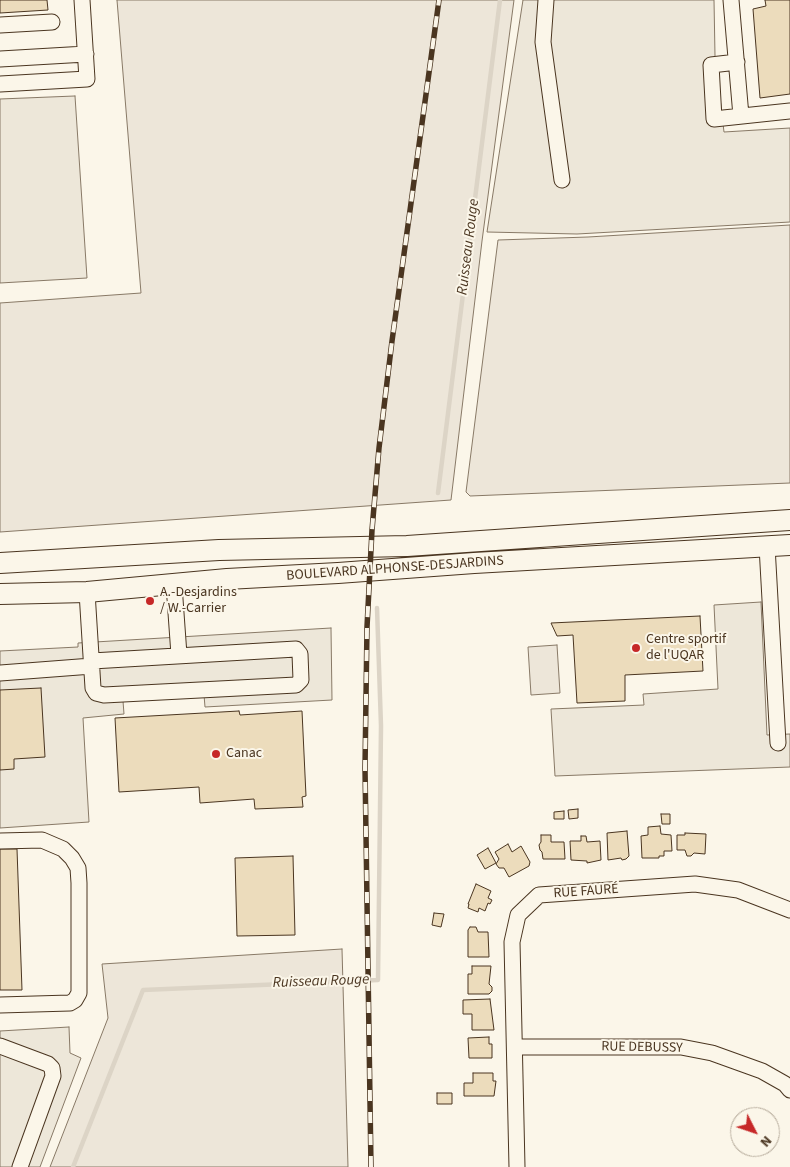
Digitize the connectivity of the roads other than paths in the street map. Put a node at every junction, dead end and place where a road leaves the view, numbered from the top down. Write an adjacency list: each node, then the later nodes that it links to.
1 (82, 0): 6 (street)
2 (546, 0): 12 (street)
3 (731, 0): 8 (street)
4 (52, 22): 5 (street)
5 (0, 26)
6 (86, 54): 7 (street); 9 (street)
7 (0, 59)
8 (737, 62): 11 (street); 11 (street)
9 (0, 84)
10 (790, 111): 11 (street)
11 (741, 116)
12 (562, 180)
13 (790, 520): 16 (main road, BOULEVARD ALPHONSE-DESJARDINS)
14 (790, 545): 15 (main road, BOULEVARD ALPHONSE-DESJARDINS)
15 (767, 546): 17 (main road, BOULEVARD ALPHONSE-DESJARDINS); 23 (street)
16 (0, 563)
17 (174, 585): 18 (main road, BOULEVARD ALPHONSE-DESJARDINS); 20 (street)
18 (87, 592): 19 (main road, BOULEVARD ALPHONSE-DESJARDINS); 21 (street)
19 (0, 594)
20 (179, 655): 21 (street); 21 (street)
21 (92, 664): 22 (street)
22 (0, 673)
23 (778, 744)
24 (0, 841): 26 (street)
25 (790, 910): 28 (street, RUE FAURÉ)
26 (0, 1005)
27 (0, 1046): 30 (street)
28 (515, 1047): 29 (street, RUE DEBUSSY); 31 (street, RUE FAURÉ)
29 (790, 1090)
30 (20, 1167)
31 (517, 1167)

